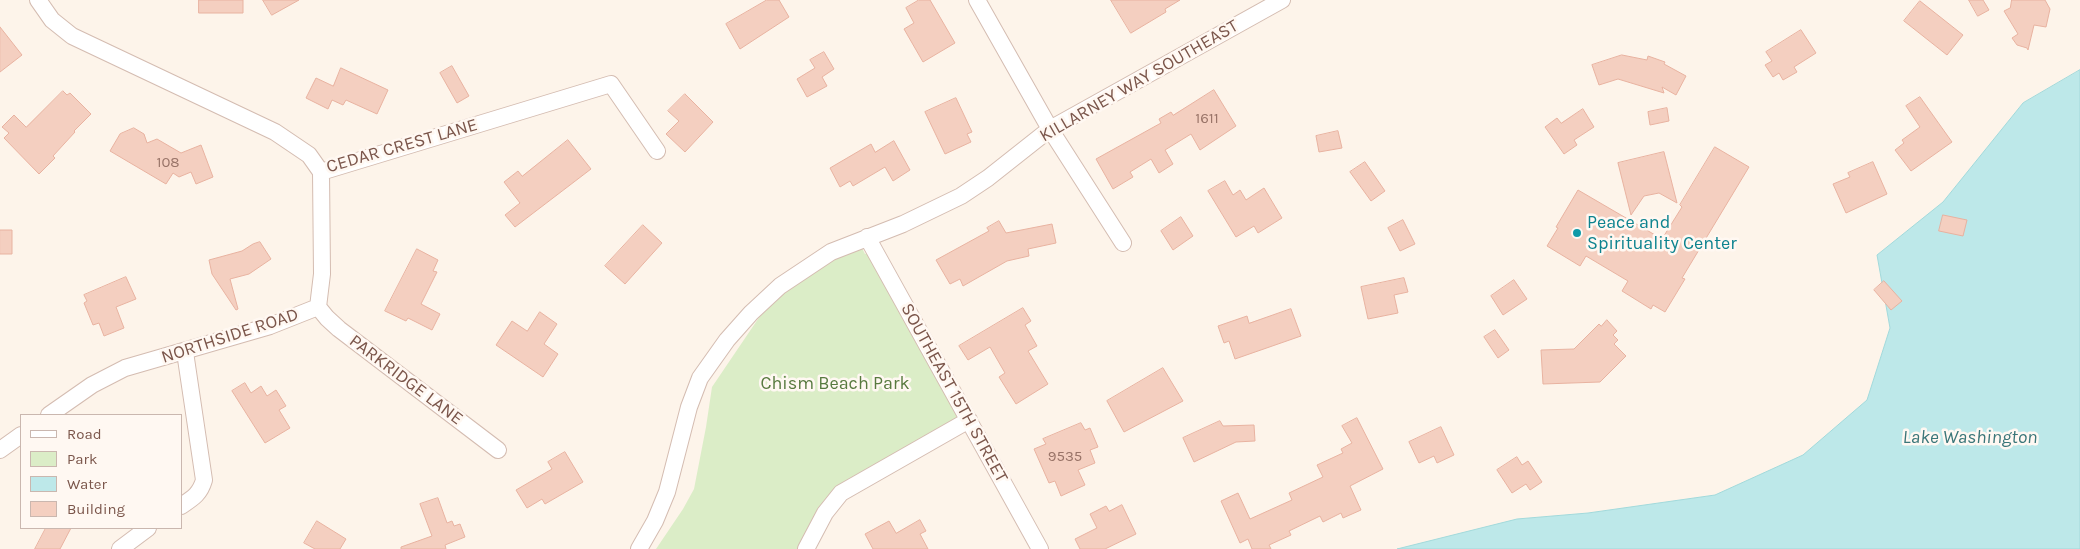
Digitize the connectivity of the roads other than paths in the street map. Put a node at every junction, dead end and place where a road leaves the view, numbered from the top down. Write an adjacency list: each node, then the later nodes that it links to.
1 (38, 0): 6 (street, CEDAR CREST LANE)
2 (977, 0): 4 (street)
3 (1282, 0): 4 (street, KILLARNEY WAY SOUTHEAST)
4 (1050, 129): 7 (street, KILLARNEY WAY SOUTHEAST); 8 (street)
5 (657, 151): 6 (street, CEDAR CREST LANE)
6 (321, 172): 9 (street, NORTHSIDE ROAD)
7 (867, 237): 12 (street, SOUTHEAST 15TH STREET); 19 (street, KILLARNEY WAY SOUTHEAST)
8 (1122, 243)
9 (318, 307): 10 (street, NORTHSIDE ROAD); 15 (street, PARKRIDGE LANE)
10 (185, 352): 11 (street, NORTHSIDE ROAD); 16 (street)
11 (52, 414)
12 (969, 420): 20 (street); 21 (street, SOUTHEAST 15TH STREET)
13 (20, 436): 14 (street)
14 (0, 450)
15 (498, 450)
16 (182, 505)
17 (147, 529): 18 (street)
18 (120, 549)
19 (639, 549)
20 (806, 549)
21 (1040, 549)

